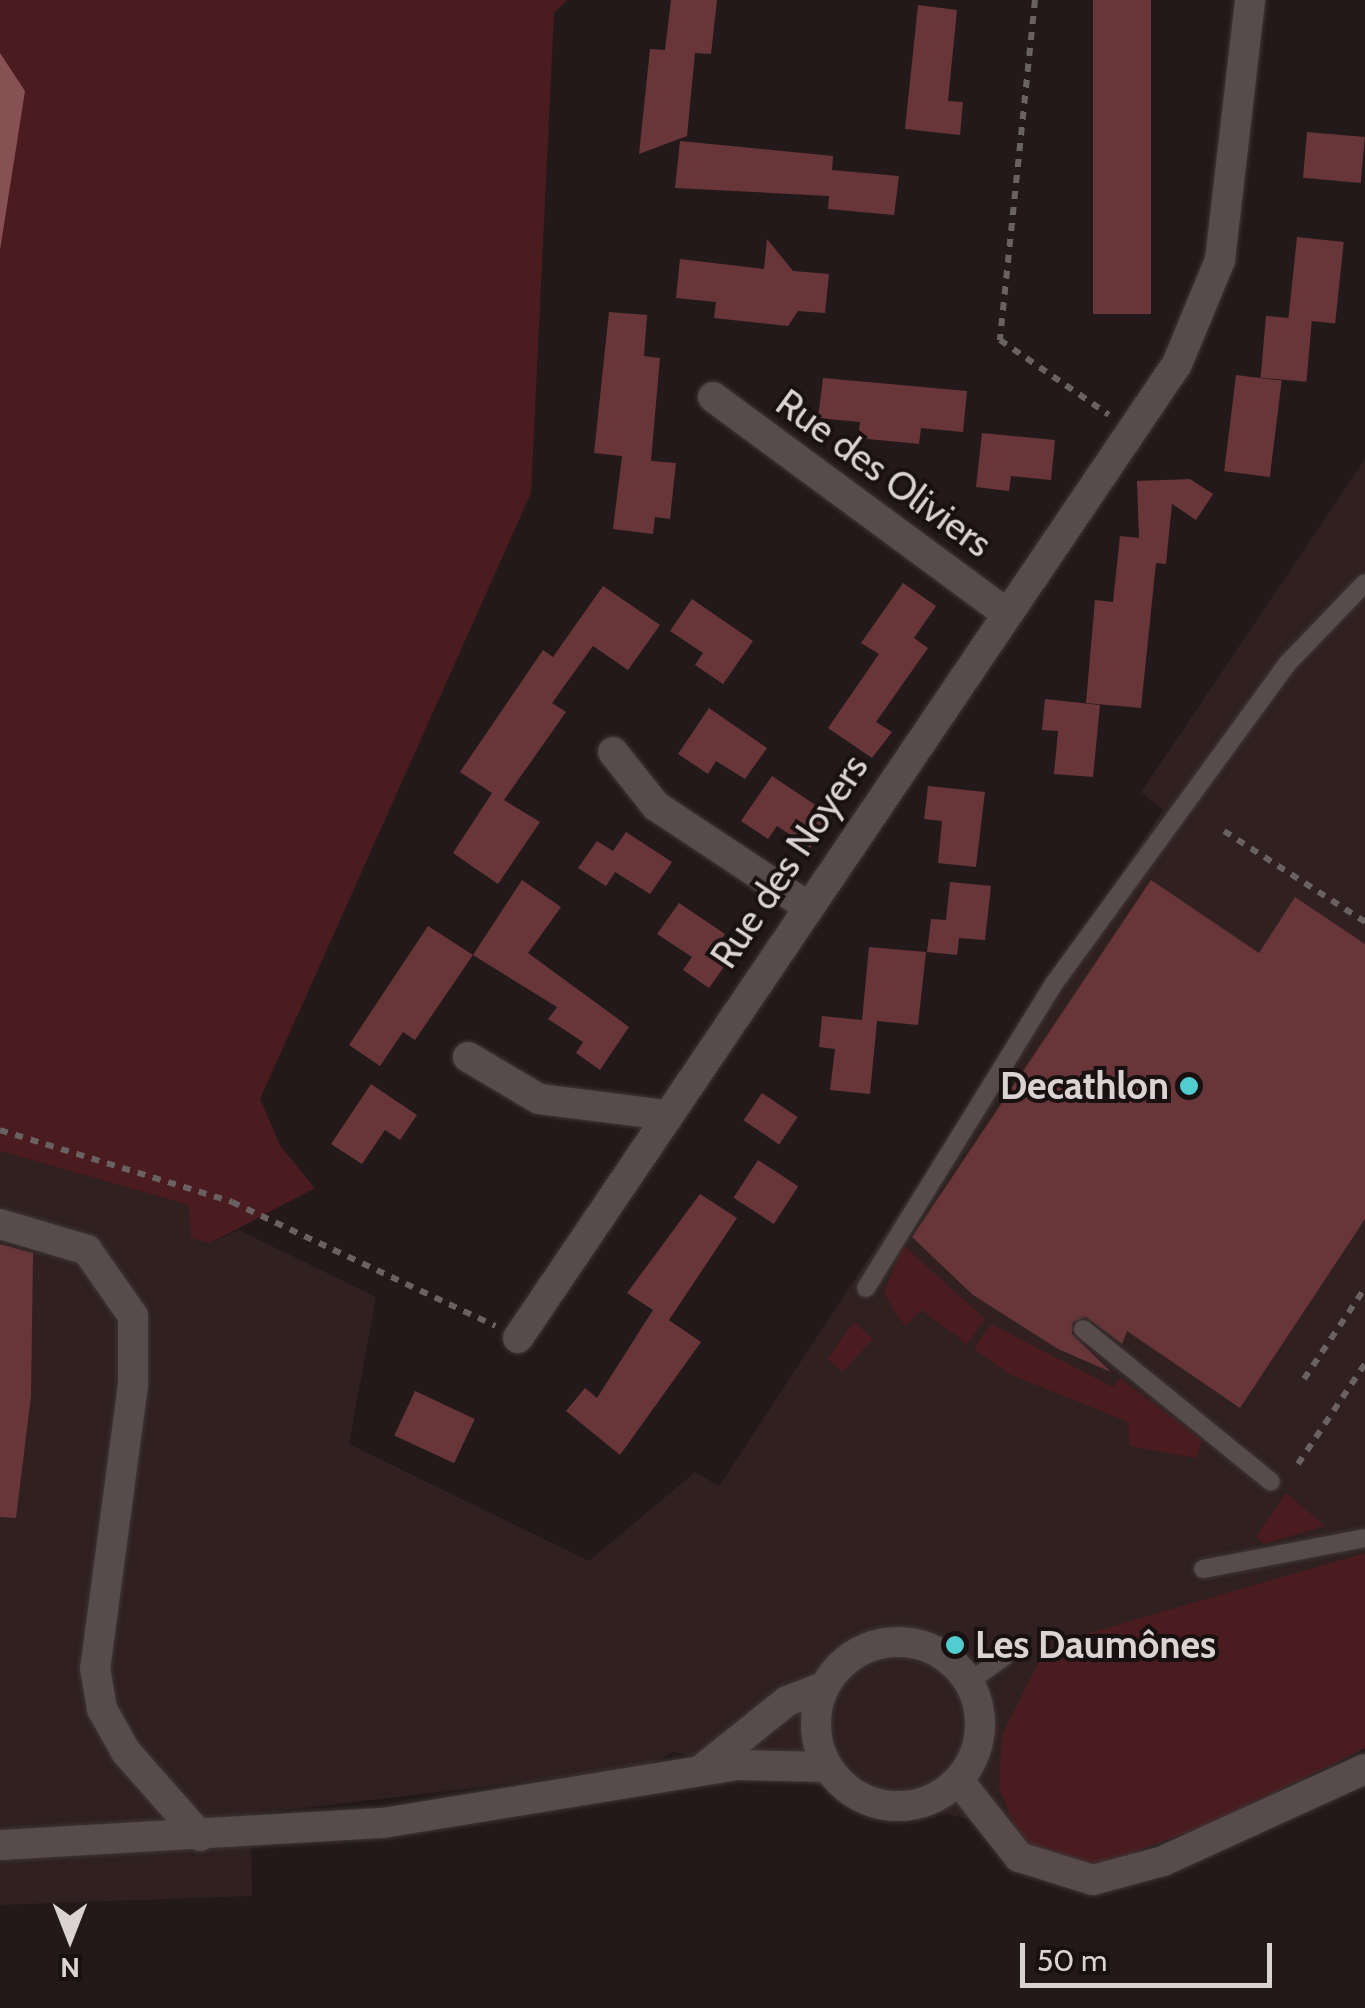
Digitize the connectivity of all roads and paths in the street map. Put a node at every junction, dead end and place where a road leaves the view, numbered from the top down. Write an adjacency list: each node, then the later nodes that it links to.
1 (1035, 0): 4 (path)
2 (1250, 0): 4 (street, Rue des Noyers)
3 (714, 397): 6 (street, Rue des Oliviers)
4 (1131, 430): 6 (street, Rue des Noyers)
5 (1365, 583): 15 (lane)
6 (1006, 613): 9 (street, Rue des Noyers)
7 (613, 752): 9 (street)
8 (1224, 832): 10 (path)
9 (806, 906): 12 (street, Rue des Noyers)
10 (1365, 922)
11 (468, 1057): 12 (street)
12 (665, 1115): 18 (street, Rue des Noyers)
13 (0, 1130): 18 (path)
14 (0, 1224): 32 (street)
15 (866, 1288)
16 (1365, 1288): 20 (path)
17 (1082, 1329): 22 (lane)
18 (518, 1338)
19 (1365, 1364): 21 (path)
20 (1304, 1378)
21 (1298, 1464)
22 (1271, 1482)
23 (1365, 1538): 24 (lane)
24 (1203, 1569)
25 (1004, 1657): 26 (lane)
26 (970, 1682): 27 (street); 31 (street)
27 (824, 1687): 28 (street); 30 (street)
28 (826, 1767): 30 (street); 31 (street)
29 (1365, 1768): 31 (street)
30 (701, 1770): 32 (street)
31 (959, 1781)
32 (200, 1836): 33 (street)
33 (0, 1846)

